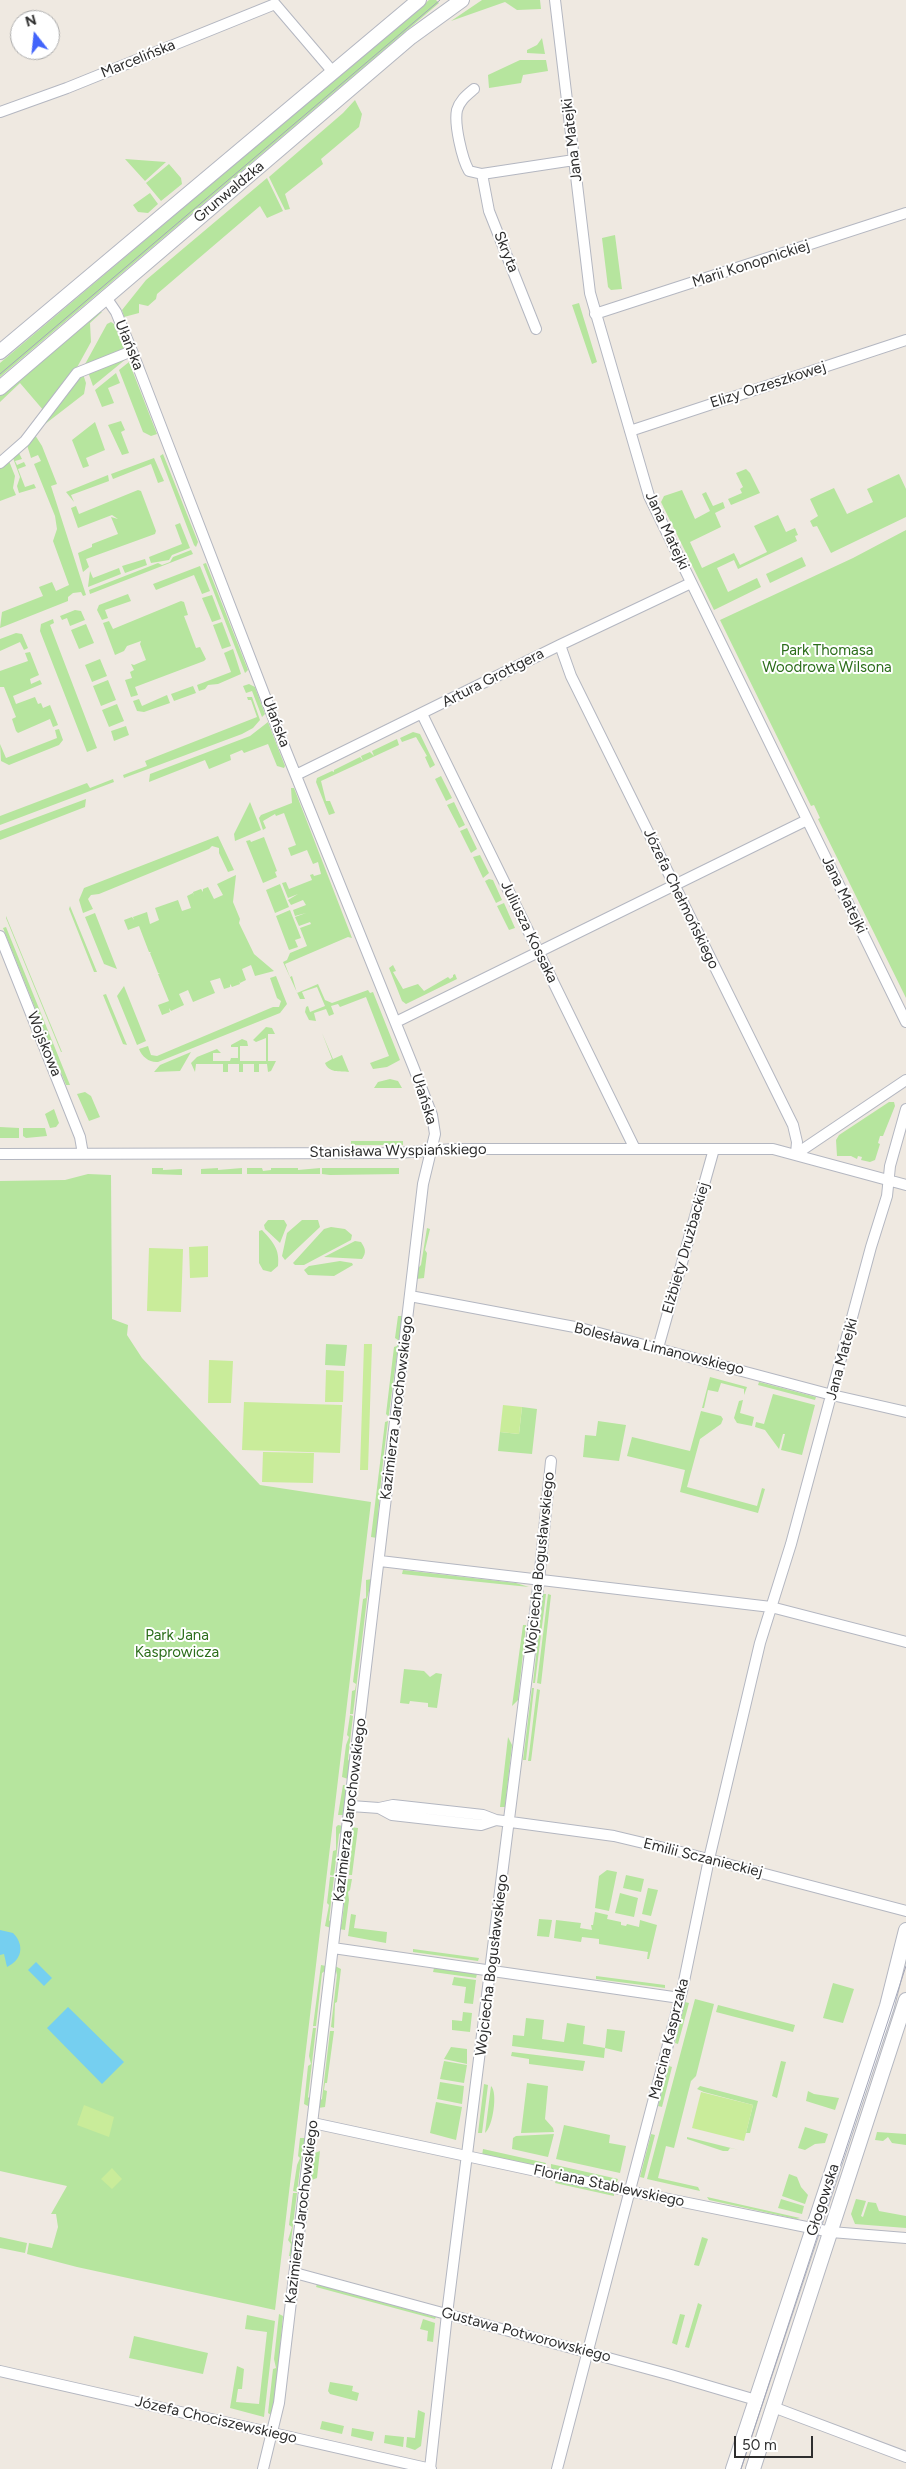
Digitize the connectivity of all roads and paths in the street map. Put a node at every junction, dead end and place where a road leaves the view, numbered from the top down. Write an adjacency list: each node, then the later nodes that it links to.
1 (419, 0): 4 (street, Grunwaldzka)
2 (462, 0): 10 (street, Grunwaldzka)
3 (555, 0): 7 (street, Jana Matejki)
4 (334, 72): 6 (street, Marcelińska); 15 (street, Grunwaldzka)
5 (474, 88): 8 (street)
6 (0, 112)
7 (574, 160): 8 (street); 11 (street, Jana Matejki)
8 (482, 174): 12 (street, Skryta)
9 (906, 213): 11 (street, Marii Konopnickiej)
10 (105, 296): 14 (street, Ułańska); 16 (street, Grunwaldzka)
11 (595, 314): 17 (street, Jana Matejki)
12 (536, 329)
13 (906, 340): 17 (street, Elizy Orzeszkowej)
14 (132, 350): 18 (street); 22 (street, Ułańska)
15 (0, 352)
16 (0, 388)
17 (630, 431): 19 (street, Jana Matejki)
18 (0, 463)
19 (691, 583): 20 (street, Artura Grottgera); 23 (street, Jana Matejki)
20 (560, 645): 21 (street, Artura Grottgera); 24 (street, Józefa Chełmońskiego)
21 (422, 714): 22 (street, Artura Grottgera); 26 (street, Juliusza Kossaka)
22 (296, 775): 27 (street, Ułańska)
23 (807, 820): 24 (street); 28 (street, Jana Matejki)
24 (674, 885): 26 (street); 36 (street, Józefa Chełmońskiego)
25 (0, 936): 35 (street, Wojskowa)
26 (539, 952): 27 (street); 31 (street, Juliusza Kossaka)
27 (396, 1022): 33 (street, Ułańska)
28 (906, 1022)
29 (906, 1080): 36 (street)
30 (906, 1109): 37 (street, Jana Matejki)
31 (635, 1149): 32 (street, Stanisława Wyspiańskiego); 33 (street, Stanisława Wyspiańskiego)
32 (714, 1149): 36 (street, Stanisława Wyspiańskiego); 40 (street, Elżbiety Drużbackiej)
33 (431, 1151): 35 (street, Stanisława Wyspiańskiego); 39 (street, Kazimierza Jarochowskiego)
34 (0, 1154): 35 (street, Stanisława Wyspiańskiego)
35 (83, 1154)
36 (796, 1154): 37 (street, Stanisława Wyspiańskiego)
37 (888, 1180): 38 (street, Stanisława Wyspiańskiego); 41 (street, Jana Matejki)
38 (906, 1185)
39 (410, 1296): 40 (street, Bolesława Limanowskiego); 44 (street, Kazimierza Jarochowskiego)
40 (658, 1348): 41 (street, Bolesława Limanowskiego)
41 (832, 1395): 42 (street, Bolesława Limanowskiego); 46 (street, Jana Matejki)
42 (906, 1412)
43 (551, 1461): 45 (street, Wojciecha Bogusławskiego)
44 (380, 1561): 45 (street); 48 (street, Kazimierza Jarochowskiego)
45 (540, 1580): 46 (street); 49 (street, Wojciecha Bogusławskiego)
46 (771, 1607): 47 (street); 50 (street, Marcina Kasprzaka)
47 (906, 1642)
48 (351, 1806): 49 (street, Emilii Sczanieckiej); 53 (street, Kazimierza Jarochowskiego)
49 (509, 1822): 50 (street, Emilii Sczanieckiej); 54 (street, Wojciecha Bogusławskiego)
50 (709, 1859): 51 (street, Emilii Sczanieckiej); 55 (street, Marcina Kasprzaka)
51 (906, 1912)
52 (906, 1930): 60 (street, Głogowska)
53 (333, 1948): 54 (street); 57 (street, Kazimierza Jarochowskiego)
54 (492, 1971): 55 (street); 58 (street, Wojciecha Bogusławskiego)
55 (680, 1998): 59 (street, Marcina Kasprzaka)
56 (906, 2000): 61 (street, Głogowska)
57 (313, 2123): 58 (street, Floriana Stablewskiego); 63 (street, Kazimierza Jarochowskiego)
58 (468, 2156): 59 (street, Floriana Stablewskiego); 64 (street, Wojciecha Bogusławskiego)
59 (629, 2191): 60 (street, Floriana Stablewskiego); 65 (street, Marcina Kasprzaka)
60 (814, 2228): 61 (street, Floriana Stablewskiego); 67 (street, Głogowska)
61 (831, 2232): 62 (street, Floriana Stablewskiego); 68 (street, Głogowska)
62 (906, 2238)
63 (295, 2273): 64 (street, Gustawa Potworowskiego); 69 (street, Kazimierza Jarochowskiego)
64 (447, 2314): 65 (street, Gustawa Potworowskiego); 72 (street, Wojciecha Bogusławskiego)
65 (587, 2352): 67 (street, Gustawa Potworowskiego); 73 (street, Marcina Kasprzaka)
66 (0, 2372): 69 (street, Józefa Chociszewskiego)
67 (756, 2400): 68 (street); 74 (street, Głogowska)
68 (773, 2408): 70 (street); 75 (street, Głogowska)
69 (274, 2432): 71 (street, Kazimierza Jarochowskiego); 72 (street, Józefa Chociszewskiego)
70 (906, 2457)
71 (263, 2469)
72 (431, 2469)
73 (557, 2469)
74 (733, 2469)
75 (753, 2469)

